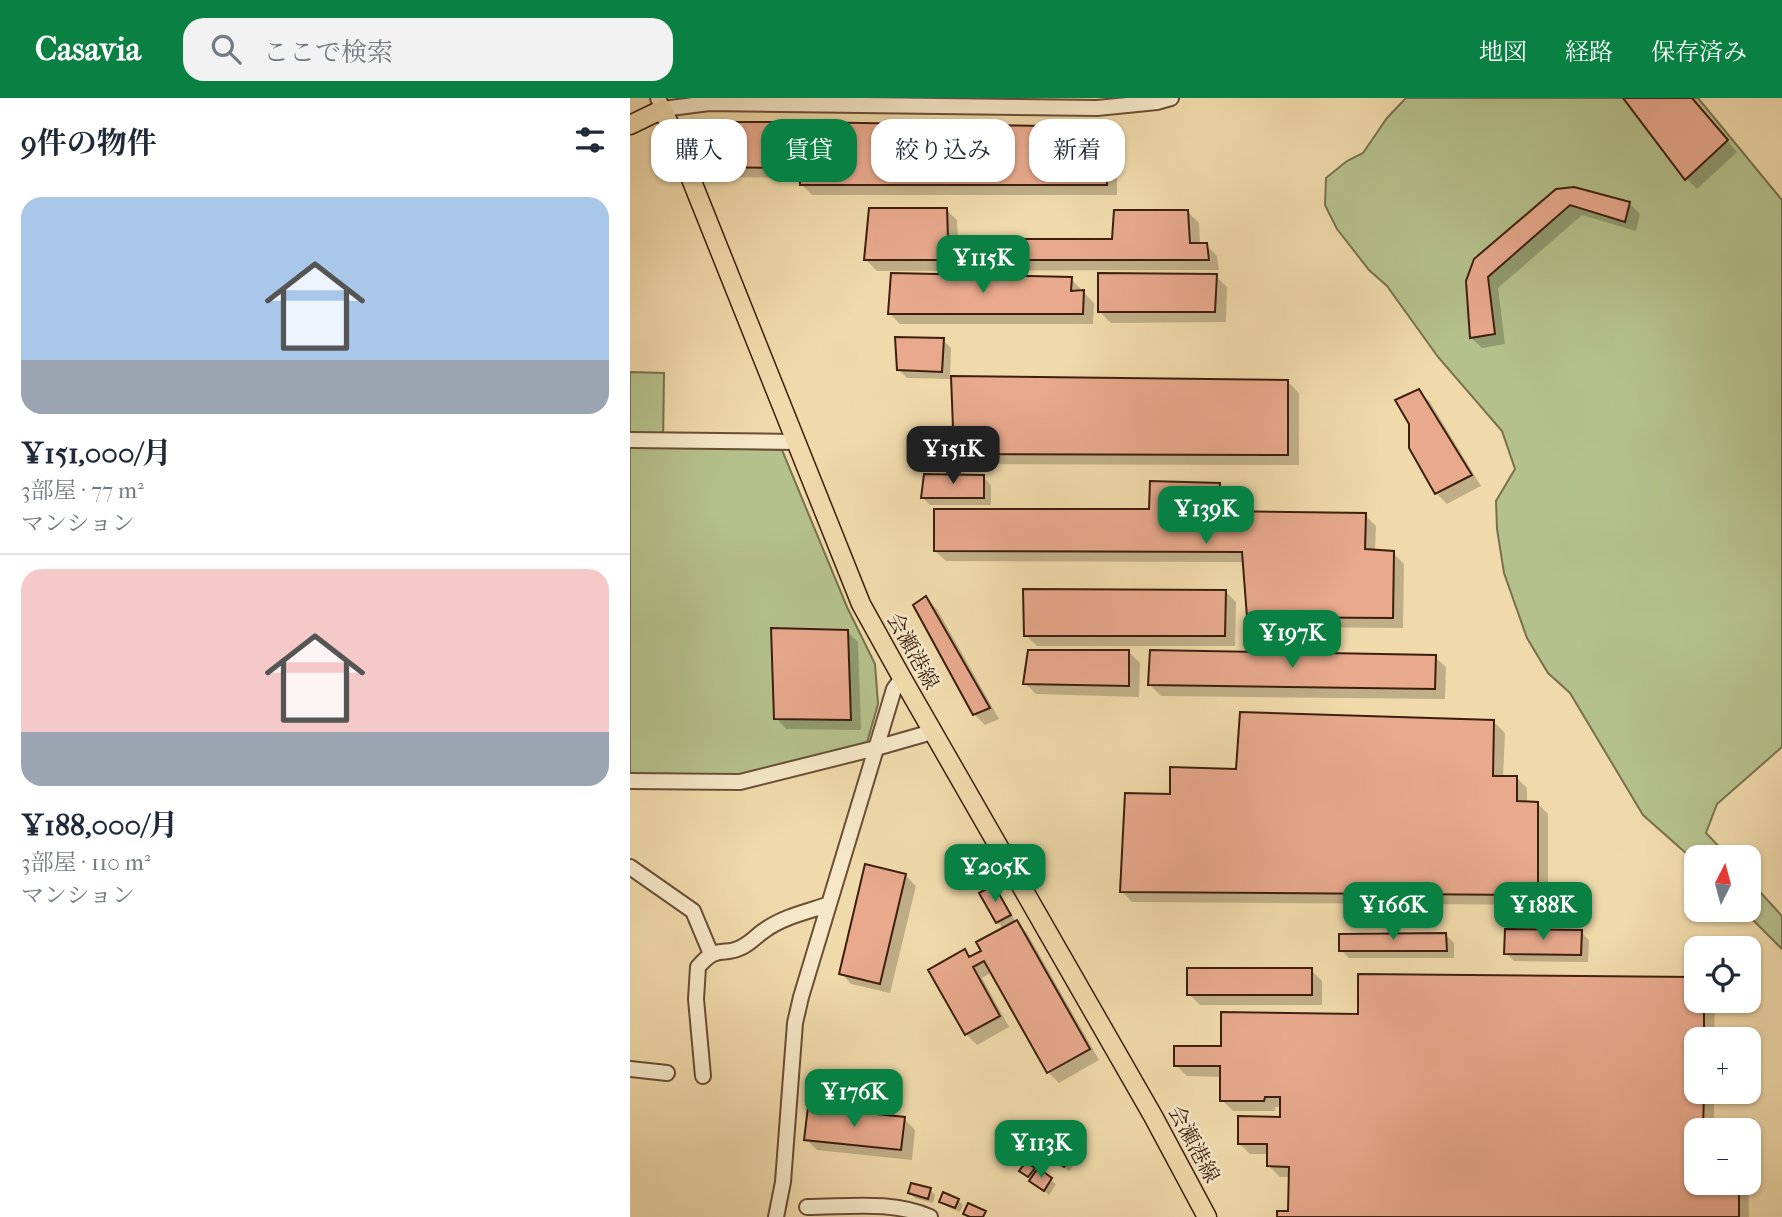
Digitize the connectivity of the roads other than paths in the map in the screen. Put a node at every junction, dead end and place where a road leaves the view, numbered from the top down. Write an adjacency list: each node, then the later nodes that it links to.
1 (1171, 98): 2 (street)
2 (660, 103): 3 (main road); 5 (main road, 会瀬港線)
3 (630, 125)
4 (630, 440): 5 (street)
5 (796, 442): 6 (main road, 会瀬港線)
6 (902, 678): 7 (main road, 会瀬港線); 8 (street)
7 (932, 732): 8 (street); 19 (main road, 会瀬港線)
8 (876, 748): 9 (street); 11 (street)
9 (630, 781)
10 (630, 867): 12 (street)
11 (827, 905): 12 (street); 17 (street)
12 (711, 954): 15 (street)
13 (630, 1069): 14 (street)
14 (667, 1073)
15 (703, 1076)
16 (807, 1208): 18 (street)
17 (776, 1217)
18 (930, 1217)
19 (1206, 1217)

